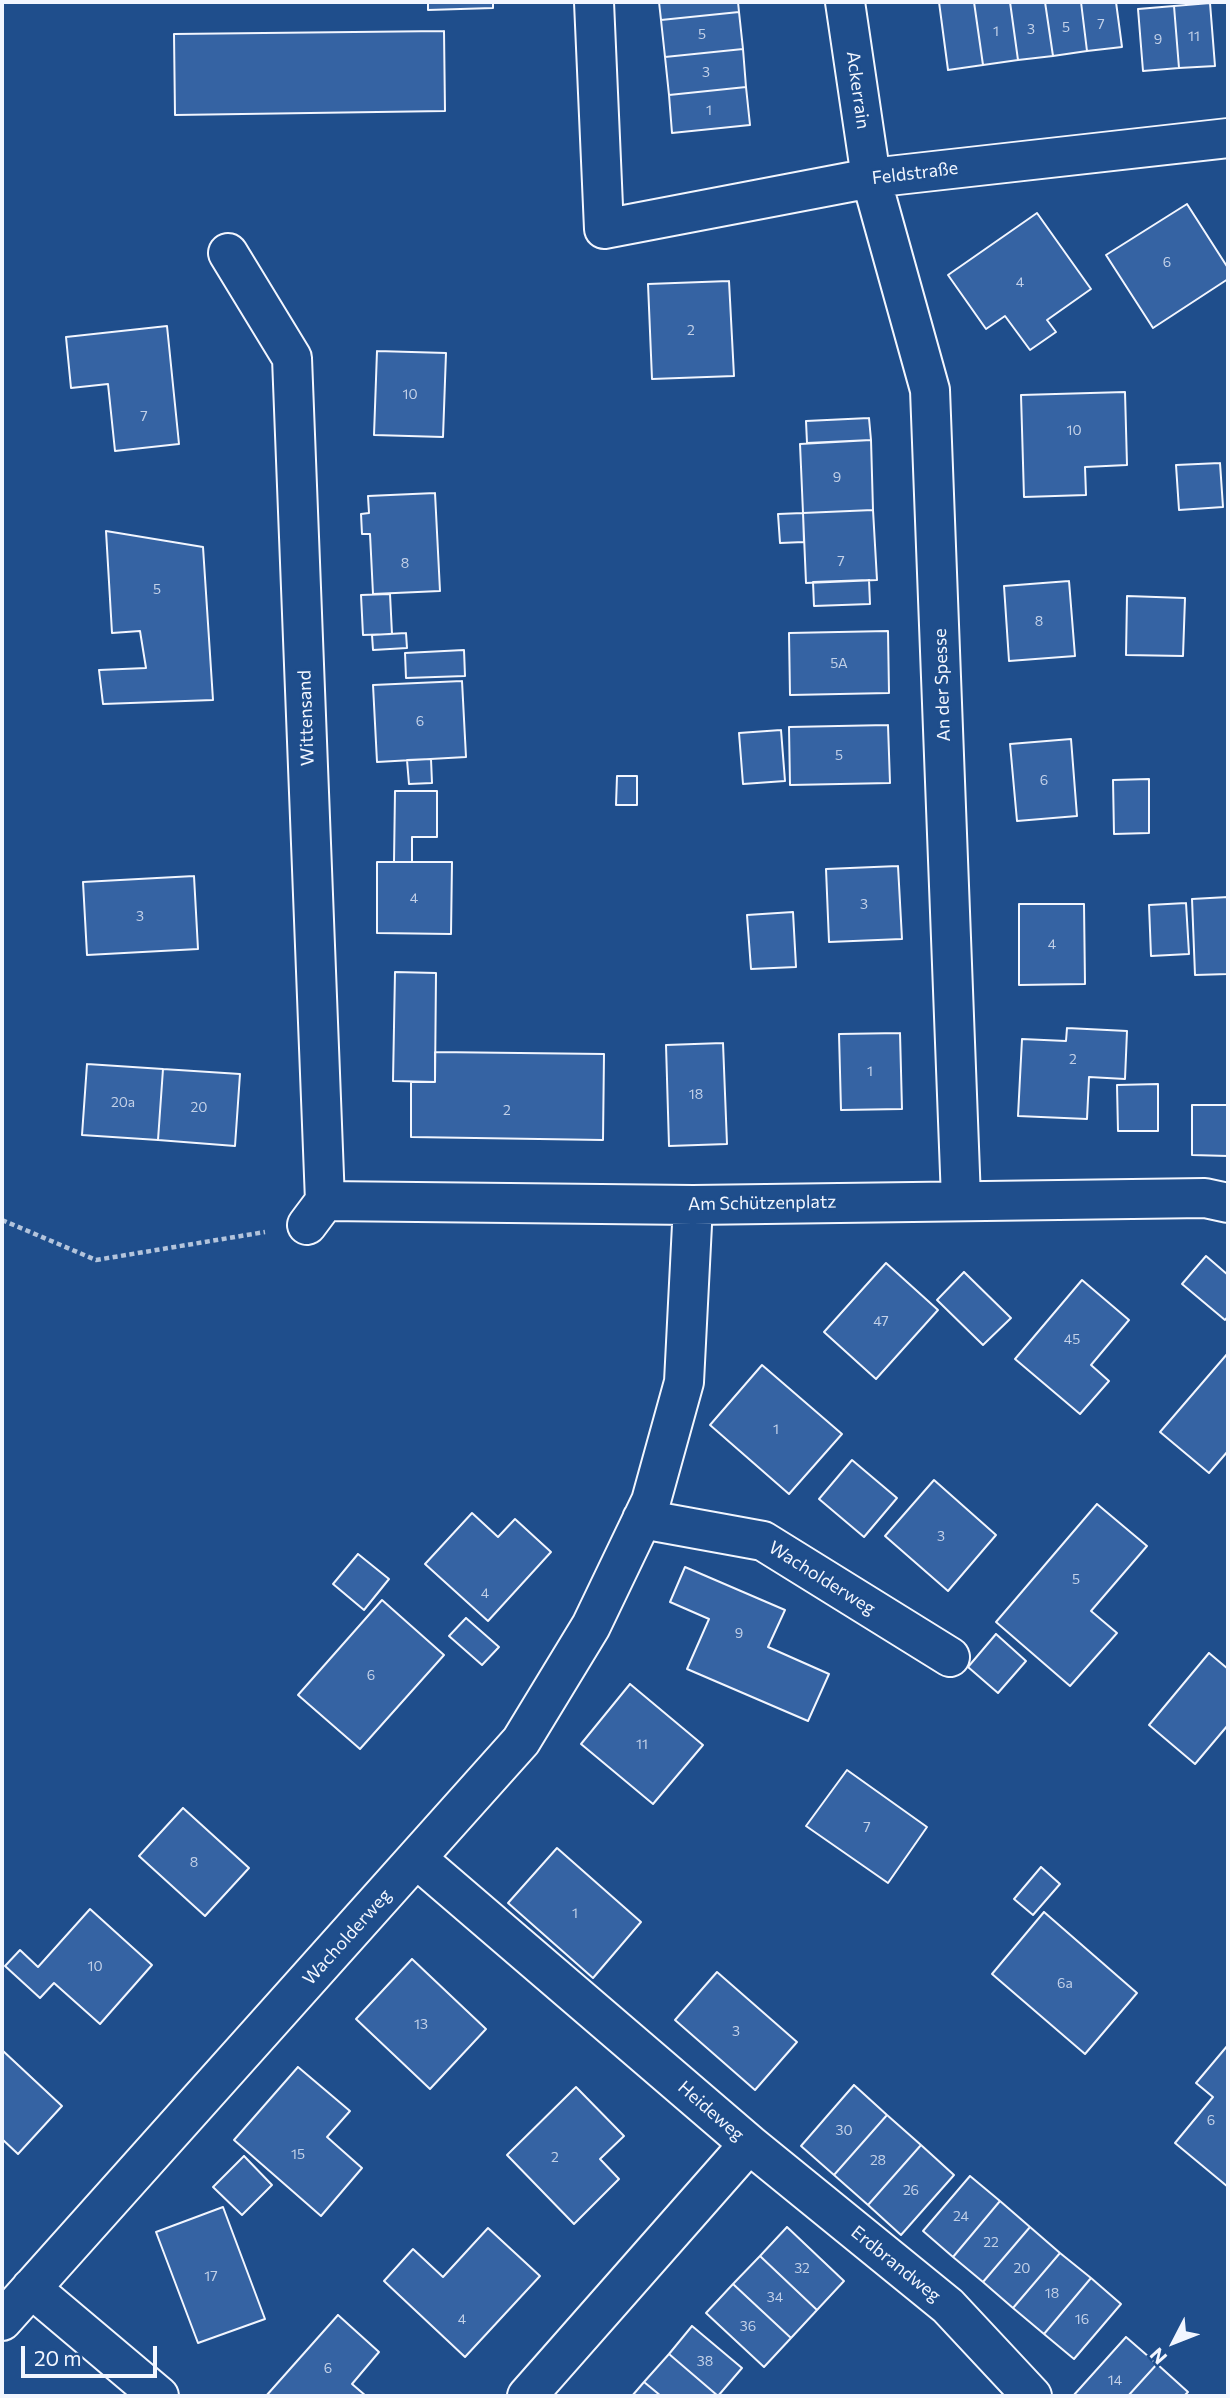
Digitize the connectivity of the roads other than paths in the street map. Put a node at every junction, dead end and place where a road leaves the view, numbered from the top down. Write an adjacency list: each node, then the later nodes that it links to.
1 (594, 2): 4 (street, Feldstraße)
2 (845, 2): 4 (street, Ackerrain)
3 (1228, 138): 4 (street, Feldstraße)
4 (871, 178): 6 (street, An der Spesse)
5 (228, 253): 9 (street, Wittensand)
6 (961, 1199): 7 (street, Am Schützenplatz); 8 (street, Am Schützenplatz)
7 (1228, 1203)
8 (693, 1205): 9 (street, Am Schützenplatz); 10 (street, Wacholderweg)
9 (316, 1213)
10 (642, 1519): 11 (street, Wacholderweg); 12 (street, Wacholderweg)
11 (950, 1657)
12 (417, 1859): 13 (street, Heideweg); 14 (street, Wacholderweg)
13 (749, 2144): 17 (street, Heideweg); 18 (street, Erdbrandweg)
14 (31, 2288): 15 (street, Wacholderweg); 16 (street)
15 (2, 2321)
16 (159, 2396)
17 (527, 2396)
18 (1031, 2396)

